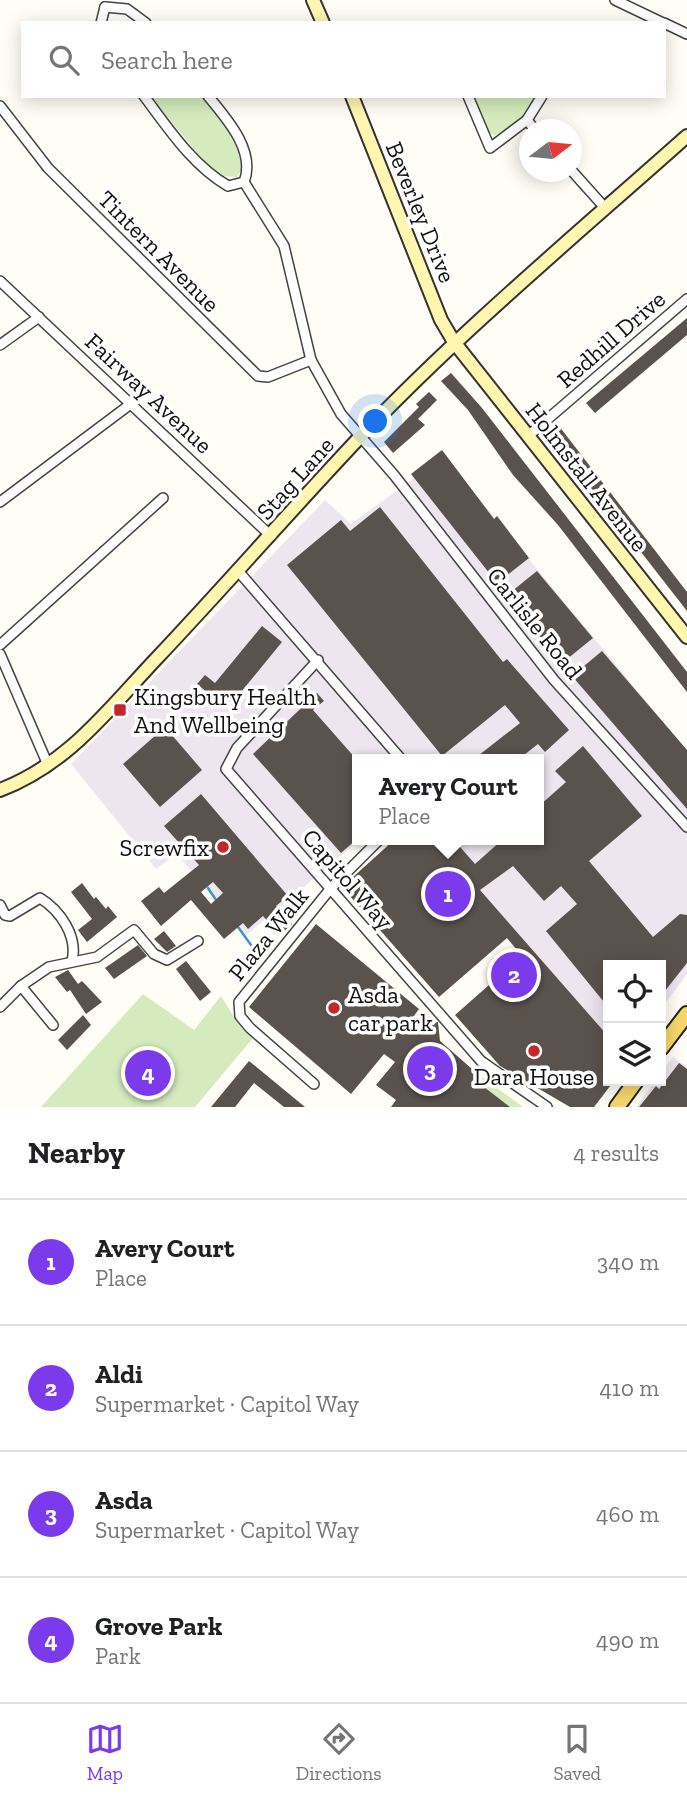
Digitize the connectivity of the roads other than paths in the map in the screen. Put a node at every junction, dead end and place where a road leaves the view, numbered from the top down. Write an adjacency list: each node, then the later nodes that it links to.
1 (313, 0): 5 (street)
2 (614, 0): 6 (street)
3 (103, 4): 4 (street)
4 (143, 21)
5 (322, 21)
6 (660, 21)
7 (666, 24): 8 (street)
8 (687, 34)
9 (146, 98): 18 (street)
10 (209, 98): 18 (street)
11 (353, 98): 24 (street, Beverley Drive)
12 (469, 98): 16 (street)
13 (541, 98): 15 (street)
14 (0, 106): 26 (street, Tintern Avenue)
15 (528, 119)
16 (519, 126)
17 (687, 136): 20 (street, Stag Lane)
18 (244, 182): 26 (street, Carlisle Road)
19 (582, 182): 20 (street)
20 (606, 209): 24 (street, Stag Lane)
21 (0, 281): 23 (street, Fairway Avenue)
22 (687, 299): 28 (street, Redhill Drive)
23 (38, 317): 25 (street); 27 (street, Fairway Avenue)
24 (454, 342): 28 (street, Holmstall Avenue); 29 (street, Stag Lane)
25 (0, 345)
26 (311, 360): 29 (street, Carlisle Road)
27 (132, 403): 31 (street); 32 (street, Fairway Avenue)
28 (528, 436): 34 (street, Holmstall Avenue)
29 (359, 438): 32 (street, Stag Lane); 41 (street, Carlisle Road)
30 (163, 498): 35 (street)
31 (0, 502)
32 (271, 536): 33 (street, Stag Lane)
33 (239, 572): 37 (street); 39 (street, Stag Lane)
34 (687, 637)
35 (0, 645)
36 (0, 654): 39 (street)
37 (318, 660): 38 (street); 43 (street, Capitol Way)
38 (397, 754)
39 (48, 765): 40 (street, Stag Lane)
40 (0, 790)
41 (687, 827)
42 (374, 845): 43 (street, Plaza Walk)
43 (331, 888): 52 (street, Plaza Walk); 54 (street, Capitol Way)
44 (0, 905): 46 (street)
45 (198, 941): 46 (street)
46 (72, 961): 47 (street)
47 (21, 986): 48 (street); 50 (street)
48 (0, 1007)
49 (687, 1014): 51 (main road)
50 (53, 1025)
51 (666, 1041)
52 (314, 1084)
53 (632, 1086): 55 (main road)
54 (547, 1107)
55 (617, 1107)

